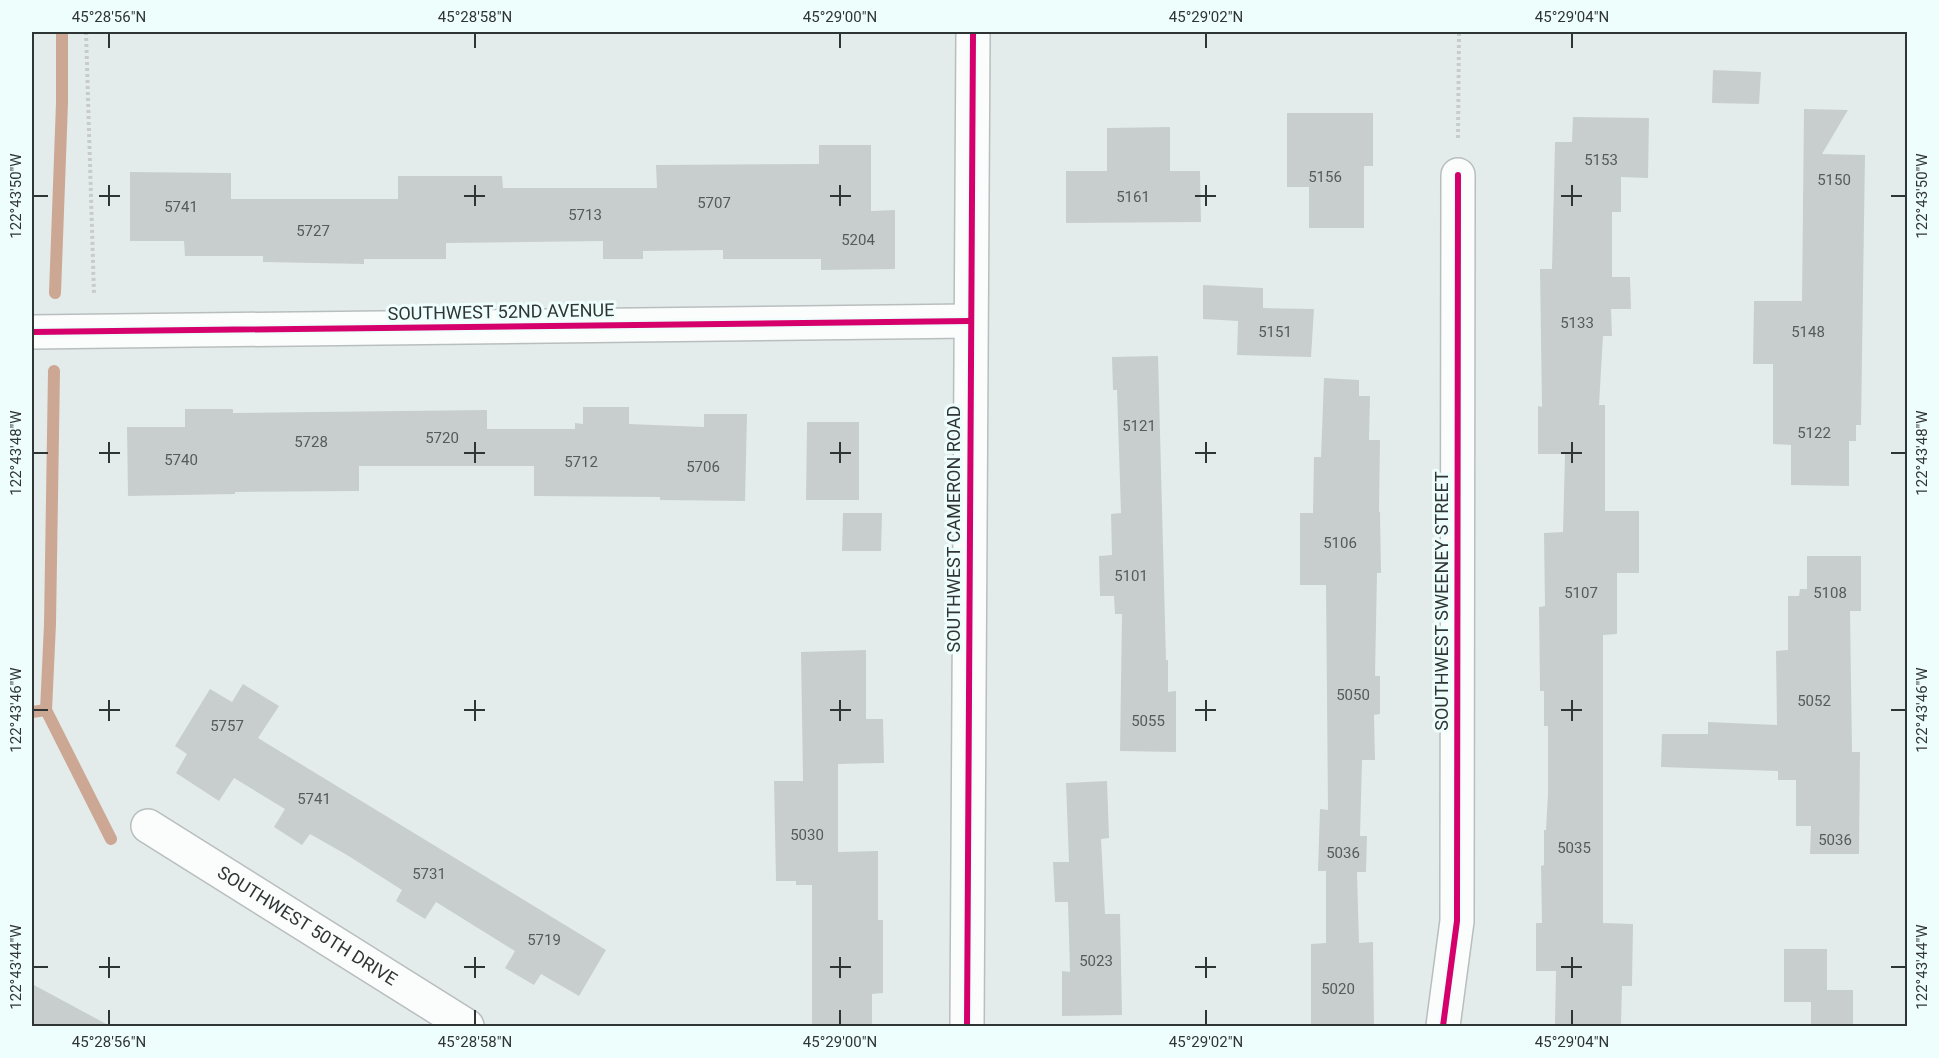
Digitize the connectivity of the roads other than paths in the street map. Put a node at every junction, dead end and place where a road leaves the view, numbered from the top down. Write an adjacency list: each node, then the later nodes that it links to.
1 (973, 32): 3 (street, SOUTHWEST CAMERON ROAD)
2 (1458, 175): 8 (street, SOUTHWEST SWEENEY STREET)
3 (970, 321): 4 (street, SOUTHWEST 52ND AVENUE); 7 (street, SOUTHWEST CAMERON ROAD)
4 (32, 332)
5 (148, 826): 6 (street, SOUTHWEST 50TH DRIVE)
6 (467, 1026)
7 (967, 1026)
8 (1443, 1026)

